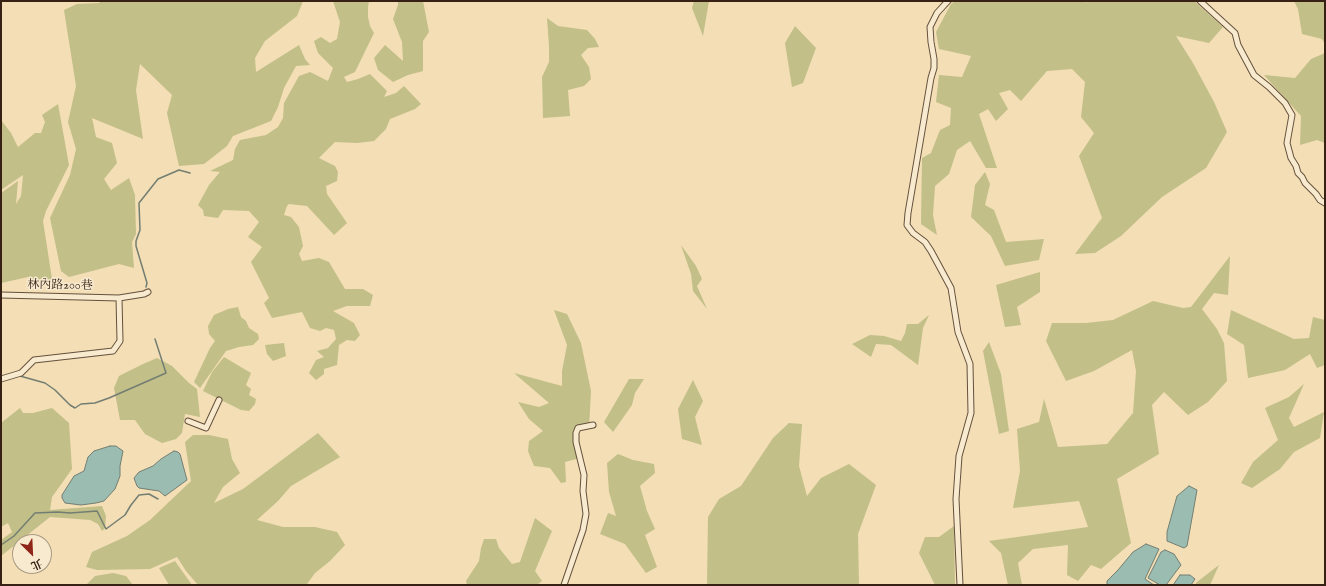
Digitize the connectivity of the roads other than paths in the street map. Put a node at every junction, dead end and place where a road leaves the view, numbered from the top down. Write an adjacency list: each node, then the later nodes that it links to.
1 (948, 1): 12 (street)
2 (1200, 1): 3 (street)
3 (1325, 203)
4 (148, 292): 6 (street, 林內路200巷)
5 (1, 295): 6 (street, 林內路200巷)
6 (119, 298): 7 (street)
7 (1, 378)
8 (220, 400): 9 (street)
9 (188, 421)
10 (593, 425): 11 (street)
11 (564, 585)
12 (960, 585)

